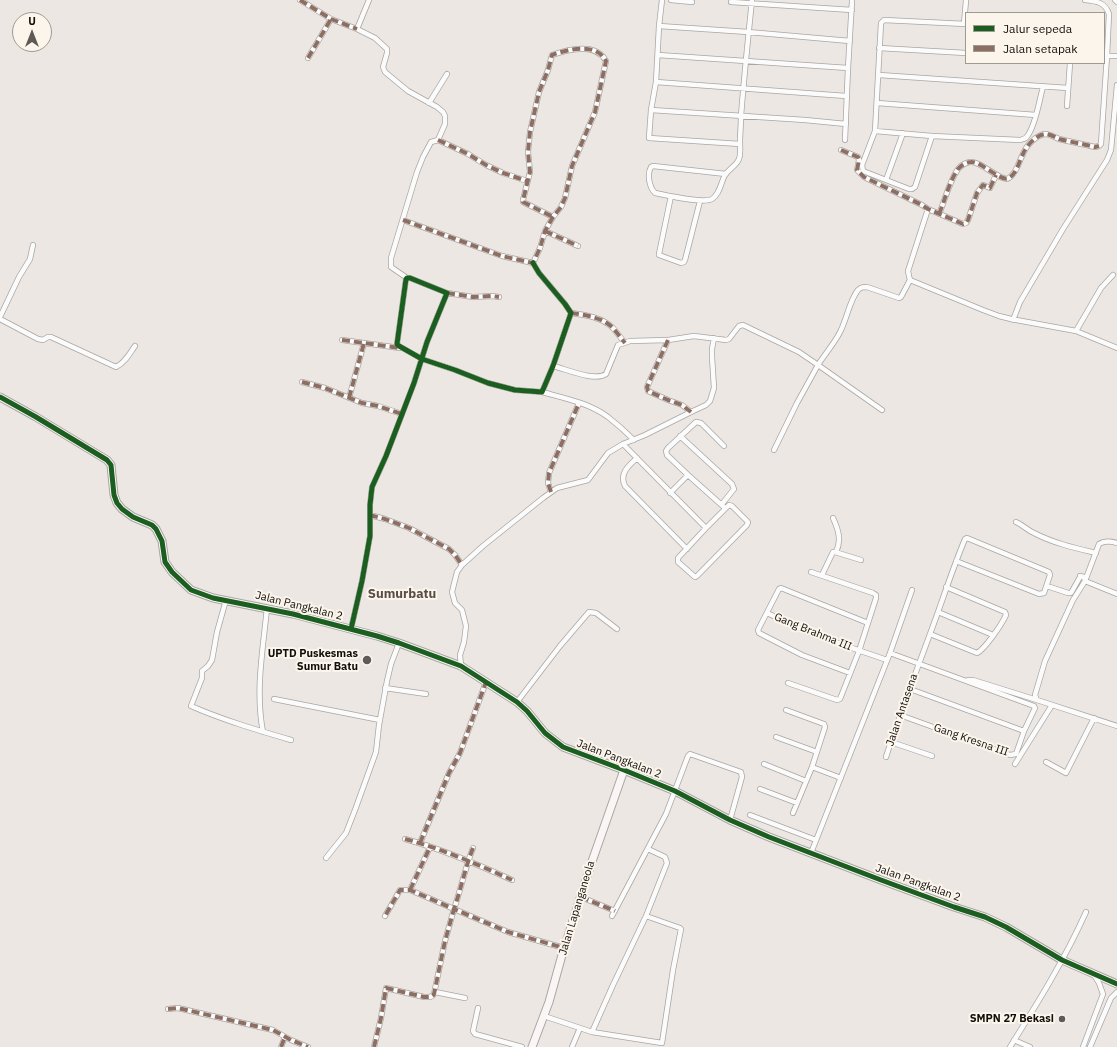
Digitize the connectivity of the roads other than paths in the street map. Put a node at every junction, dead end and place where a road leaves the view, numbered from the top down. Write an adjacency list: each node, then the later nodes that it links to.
1 (300, 0): 13 (street)
2 (369, 0): 16 (street)
3 (662, 0): 15 (street)
4 (671, 0): 8 (street)
5 (966, 0): 12 (street)
6 (1085, 0): 22 (street)
7 (852, 1): 11 (street)
8 (692, 2)
9 (731, 2): 10 (street)
10 (752, 2): 11 (street); 17 (street)
11 (852, 10): 18 (street)
12 (966, 12)
13 (332, 19): 16 (street); 24 (street)
14 (965, 24): 19 (street)
15 (659, 26): 17 (street); 21 (street)
16 (357, 29): 36 (street)
17 (748, 32): 18 (street); 25 (street)
18 (850, 41): 27 (street)
19 (879, 48): 20 (street); 29 (street)
20 (965, 53)
21 (658, 55): 25 (street); 30 (street)
22 (1109, 56): 23 (street); 51 (street)
23 (1117, 56)
24 (308, 58)
25 (747, 61): 27 (street); 34 (street)
26 (1070, 64): 33 (street)
27 (848, 68): 35 (street)
28 (447, 74): 36 (street)
29 (879, 75): 32 (street); 37 (street)
30 (656, 82): 34 (street); 39 (street)
31 (1117, 85): 71 (street)
32 (1043, 87): 33 (street); 40 (street)
33 (1068, 88): 38 (street)
34 (744, 89): 35 (street); 41 (street)
35 (846, 96): 42 (street)
36 (429, 103): 46 (street)
37 (876, 103): 40 (street); 43 (street)
38 (1067, 106)
39 (651, 110): 41 (street); 48 (street)
40 (1036, 116): 45 (street)
41 (741, 117): 42 (street); 48 (street)
42 (846, 124): 47 (street)
43 (875, 131): 44 (street); 52 (street)
44 (903, 133): 45 (street); 52 (street)
45 (932, 136): 52 (street)
46 (438, 140): 53 (street); 59 (street)
47 (845, 140)
48 (740, 144): 50 (street)
49 (841, 150): 56 (street)
50 (726, 174): 54 (street); 55 (street)
51 (996, 175): 57 (street); 57 (street)
52 (886, 180)
53 (527, 182): 58 (street); 58 (street)
54 (671, 196): 55 (street); 55 (street)
55 (700, 201)
56 (928, 209): 57 (street); 66 (street)
57 (939, 214)
58 (553, 217): 60 (street)
59 (403, 220): 63 (street); 65 (street)
60 (545, 231): 62 (street); 63 (street)
61 (33, 245): 70 (street)
62 (578, 246)
63 (533, 263): 69 (street)
64 (1113, 275): 72 (street)
65 (408, 278): 67 (street); 79 (street)
66 (910, 280): 71 (street); 82 (street)
67 (447, 293): 68 (street); 81 (street)
68 (499, 297)
69 (570, 313): 77 (street); 83 (street)
70 (0, 318): 78 (street)
71 (1012, 320): 72 (street)
72 (1076, 331): 80 (street)
73 (714, 338): 75 (street); 82 (street); 90 (street)
74 (342, 340): 76 (street)
75 (668, 340): 77 (street); 90 (street)
76 (364, 343): 79 (street); 87 (street)
77 (625, 343): 83 (street)
78 (135, 346)
79 (401, 348): 81 (street)
80 (1117, 348)
81 (422, 359): 85 (street); 91 (street)
82 (818, 365): 89 (street); 96 (street)
83 (552, 366): 85 (street)
84 (302, 382): 87 (street)
85 (542, 392): 88 (street)
86 (0, 397): 121 (street, Jalan Pangkalan 2)
87 (349, 398): 91 (street)
88 (579, 403): 93 (street); 99 (street)
89 (882, 410)
90 (691, 412): 93 (street)
91 (402, 414): 103 (street)
92 (680, 436): 95 (street); 98 (street); 101 (street)
93 (634, 440): 94 (street)
94 (623, 444): 97 (street); 99 (street)
95 (724, 446)
96 (774, 450)
97 (637, 458): 100 (street); 108 (street)
98 (688, 475): 100 (street); 101 (street)
99 (551, 492): 113 (street)
100 (670, 493): 106 (street)
101 (722, 504): 102 (street)
102 (726, 508): 106 (street); 108 (street)
103 (370, 515): 113 (street); 127 (street)
104 (833, 518): 109 (street)
105 (1016, 522): 110 (street)
106 (706, 528): 108 (street)
107 (1117, 543): 110 (street)
108 (687, 548)
109 (836, 552): 111 (street); 115 (street)
110 (1096, 553): 116 (street)
111 (861, 560)
112 (956, 561): 117 (street); 117 (street, Jalan Antasena); 118 (street, Jalan Antasena)
113 (462, 565): 135 (street)
114 (812, 572): 115 (street)
115 (822, 575): 125 (street)
116 (1085, 581): 117 (street); 120 (street); 144 (street)
117 (1047, 586)
118 (946, 587): 123 (street, Jalan Antasena); 129 (street)
119 (912, 590): 132 (street)
120 (1117, 594)
121 (226, 600): 122 (street, Jalan Pangkalan 2); 153 (street)
122 (267, 608): 127 (street, Jalan Pangkalan 2); 153 (street)
123 (938, 612): 128 (street, Jalan Antasena); 129 (street)
124 (767, 613): 125 (street); 131 (street, Gang Brahma III); 136 (street)
125 (868, 623): 131 (street)
126 (617, 629): 145 (street)
127 (351, 630): 130 (street, Jalan Pangkalan 2)
128 (930, 634): 129 (street); 134 (street, Jalan Antasena)
129 (993, 635)
130 (399, 643): 135 (street, Jalan Pangkalan 2); 140 (street)
131 (859, 650): 133 (street, Gang Brahma III); 136 (street)
132 (890, 653): 133 (street); 134 (street)
133 (887, 660): 165 (street)
134 (919, 663): 137 (street); 141 (street, Jalan Antasena)
135 (461, 666): 138 (street, Jalan Pangkalan 2)
136 (850, 673): 139 (street)
137 (965, 680): 144 (street); 152 (street, Gang Kresna III)
138 (486, 682): 145 (street, Jalan Pangkalan 2); 175 (street)
139 (788, 684)
140 (385, 688): 142 (street); 150 (street)
141 (910, 689): 148 (street, Jalan Antasena); 152 (street)
142 (426, 694)
143 (274, 699): 150 (street)
144 (1037, 700): 146 (street)
145 (517, 702): 164 (street, Jalan Pangkalan 2)
146 (1052, 705): 149 (street); 162 (street)
147 (786, 710): 157 (street)
148 (900, 715): 152 (street, Gang Kresna III); 156 (street, Jalan Antasena)
149 (1094, 718): 151 (street); 160 (street)
150 (380, 720): 180 (street)
151 (1117, 726)
152 (1024, 731)
153 (263, 732): 155 (street)
154 (776, 737): 157 (street)
155 (290, 740)
156 (891, 742): 158 (street); 159 (street, Jalan Antasena)
157 (817, 752): 163 (street)
158 (932, 756)
159 (886, 757)
160 (1046, 762)
161 (764, 764): 166 (street)
162 (1015, 764)
163 (812, 767): 165 (street); 166 (street)
164 (624, 770): 168 (street, Jalan Pangkalan 2); 184 (street, Jalan Lapanganeola)
165 (841, 778): 174 (street)
166 (806, 781): 169 (street)
167 (760, 789): 169 (street)
168 (675, 791): 172 (street, Jalan Pangkalan 2); 172 (street); 178 (street)
169 (797, 803): 170 (street)
170 (793, 813)
171 (750, 815): 174 (street)
172 (730, 820): 179 (street, Jalan Pangkalan 2)
173 (404, 839): 175 (street)
174 (816, 840): 179 (street)
175 (420, 843): 176 (street)
176 (430, 847): 181 (street); 183 (street)
177 (473, 848): 181 (street)
178 (648, 849): 186 (street); 190 (street)
179 (811, 853): 192 (street, Jalan Pangkalan 2)
180 (326, 858)
181 (468, 860): 182 (street); 185 (street)
182 (512, 880)
183 (410, 890): 185 (street); 188 (street)
184 (581, 897): 186 (street); 191 (street, Jalan Lapanganeola)
185 (454, 909): 191 (street); 195 (street)
186 (615, 911): 189 (street)
187 (1086, 912): 192 (street)
188 (385, 916)
189 (612, 916)
190 (646, 916): 204 (street); 204 (street)
191 (564, 948): 202 (street, Jalan Lapanganeola)
192 (1062, 960): 193 (street, Jalan Pangkalan 2); 206 (street)
193 (1092, 972): 194 (street, Jalan Pangkalan 2); 197 (street)
194 (1117, 984)
195 (435, 992): 198 (street); 209 (street)
196 (1117, 992): 199 (street)
197 (1103, 996): 199 (street); 215 (street)
198 (465, 998)
199 (1111, 998): 216 (street)
200 (478, 1008): 210 (street)
201 (168, 1009): 205 (street)
202 (544, 1016): 203 (street); 211 (street, Jalan Lapanganeola)
203 (580, 1028): 204 (street); 212 (street)
204 (592, 1032)
205 (285, 1037): 207 (street); 208 (street)
206 (1014, 1040): 213 (street); 214 (street)
207 (281, 1047)
208 (308, 1047)
209 (374, 1047)
210 (522, 1047)
211 (532, 1047)
212 (572, 1047)
213 (1010, 1047)
214 (1030, 1047)
215 (1083, 1047)
216 (1090, 1047)

